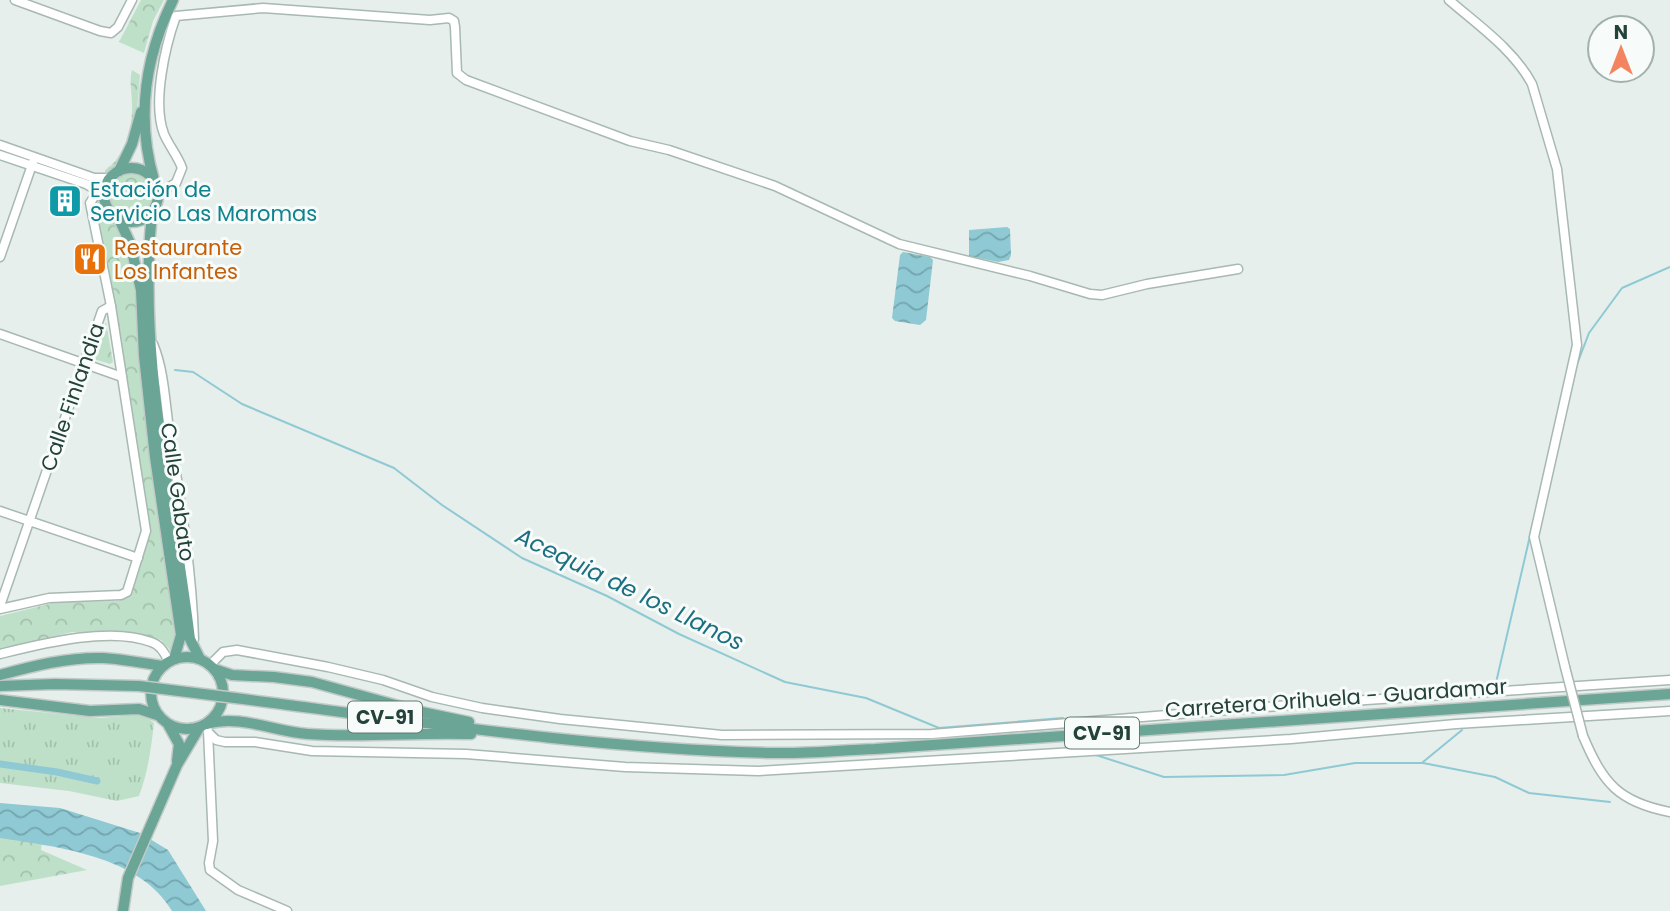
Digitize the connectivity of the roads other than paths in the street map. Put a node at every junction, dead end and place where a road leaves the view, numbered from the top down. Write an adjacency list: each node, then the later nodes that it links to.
1 (15, 0): 2 (street)
2 (132, 0)
3 (173, 0): 5 (main road)
4 (1449, 0): 42 (street, bridge)
5 (144, 97): 10 (main road); 12 (main road)
6 (0, 145): 8 (street)
7 (0, 155): 9 (street)
8 (35, 156): 9 (street); 11 (street)
9 (32, 165): 14 (street); 17 (street)
10 (119, 171): 11 (main road); 12 (main road)
11 (110, 178): 14 (main road)
12 (154, 180): 13 (main road)
13 (159, 193): 15 (main road); 18 (street)
14 (101, 195): 16 (main road); 19 (street, Calle Finlandia)
15 (152, 213): 16 (main road); 28 (main road)
16 (119, 219): 29 (main road)
17 (0, 257)
18 (1238, 269)
19 (111, 306): 21 (street, Calle Finlandia); 22 (street)
20 (0, 334): 21 (street)
21 (84, 363): 22 (street); 24 (street, Calle Finlandia)
22 (122, 377): 25 (street)
23 (0, 511): 24 (street)
24 (29, 521): 25 (street); 26 (street, Calle Finlandia)
25 (138, 558): 26 (street)
26 (0, 608)
27 (0, 654): 29 (street)
28 (200, 659): 29 (main road); 30 (main road)
29 (168, 662): 31 (main road); 37 (main road)
30 (212, 667): 32 (street); 39 (main road); 40 (main road)
31 (0, 675)
32 (1670, 680)
33 (0, 685): 40 (main road, Carretera Orihuela - Guardamar / CV-91, bridge)
34 (1670, 694): 40 (main road, Carretera Orihuela - Guardamar / CV-91)
35 (0, 700): 37 (main road)
36 (1670, 711): 39 (street)
37 (157, 715): 38 (main road)
38 (169, 725): 39 (main road); 41 (main road)
39 (205, 728): 40 (main road); 41 (main road); 44 (street)
40 (534, 736)
41 (177, 765): 43 (main road)
42 (1670, 812)
43 (123, 911)
44 (287, 911)

